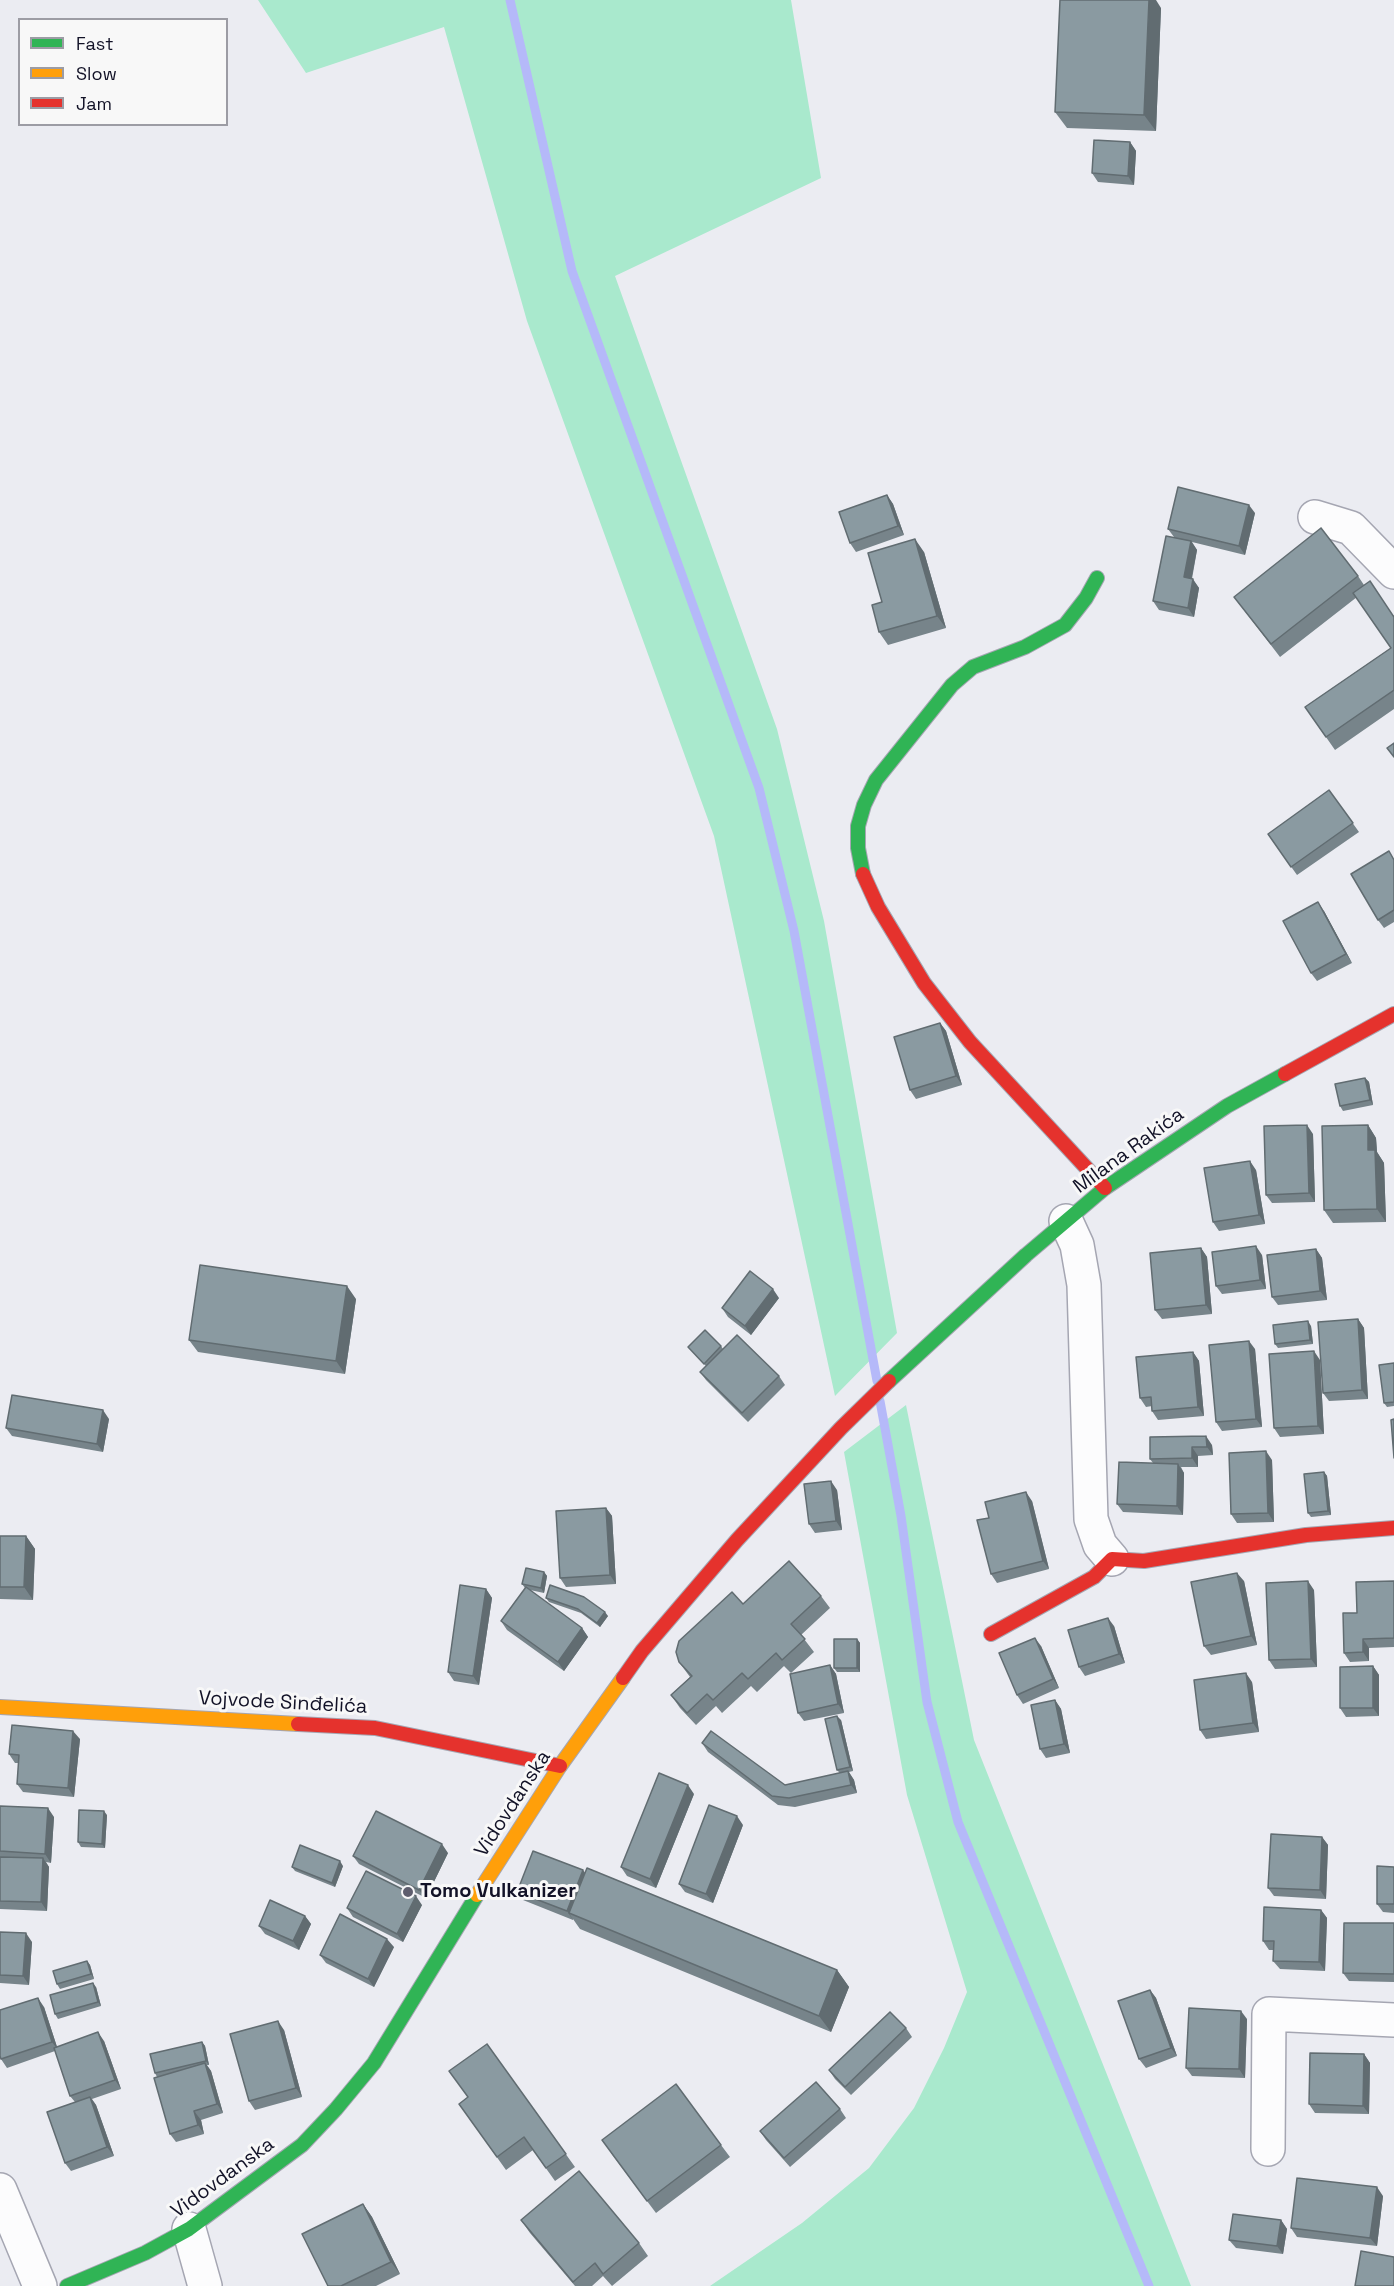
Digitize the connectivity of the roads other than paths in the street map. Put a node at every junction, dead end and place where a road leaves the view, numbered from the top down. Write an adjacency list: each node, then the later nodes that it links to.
1 (1315, 517): 2 (street)
2 (1394, 572)
3 (1097, 578): 5 (main road)
4 (1394, 1014): 5 (main road, Milana Rakića)
5 (1105, 1188): 6 (main road, Milana Rakića)
6 (1066, 1221): 7 (main road, Milana Rakića); 9 (street)
7 (841, 1428): 12 (main road, Vidovdanska)
8 (1394, 1528): 9 (main road)
9 (1112, 1559): 10 (main road)
10 (991, 1634)
11 (0, 1707): 12 (main road, Vojvode Sinđelića)
12 (560, 1766): 16 (main road, Vidovdanska)
13 (1394, 2020): 14 (street)
14 (1268, 2149)
15 (0, 2190): 17 (street)
16 (189, 2229): 18 (main road, Vidovdanska); 19 (street)
17 (40, 2286)
18 (67, 2286)
19 (205, 2286)

